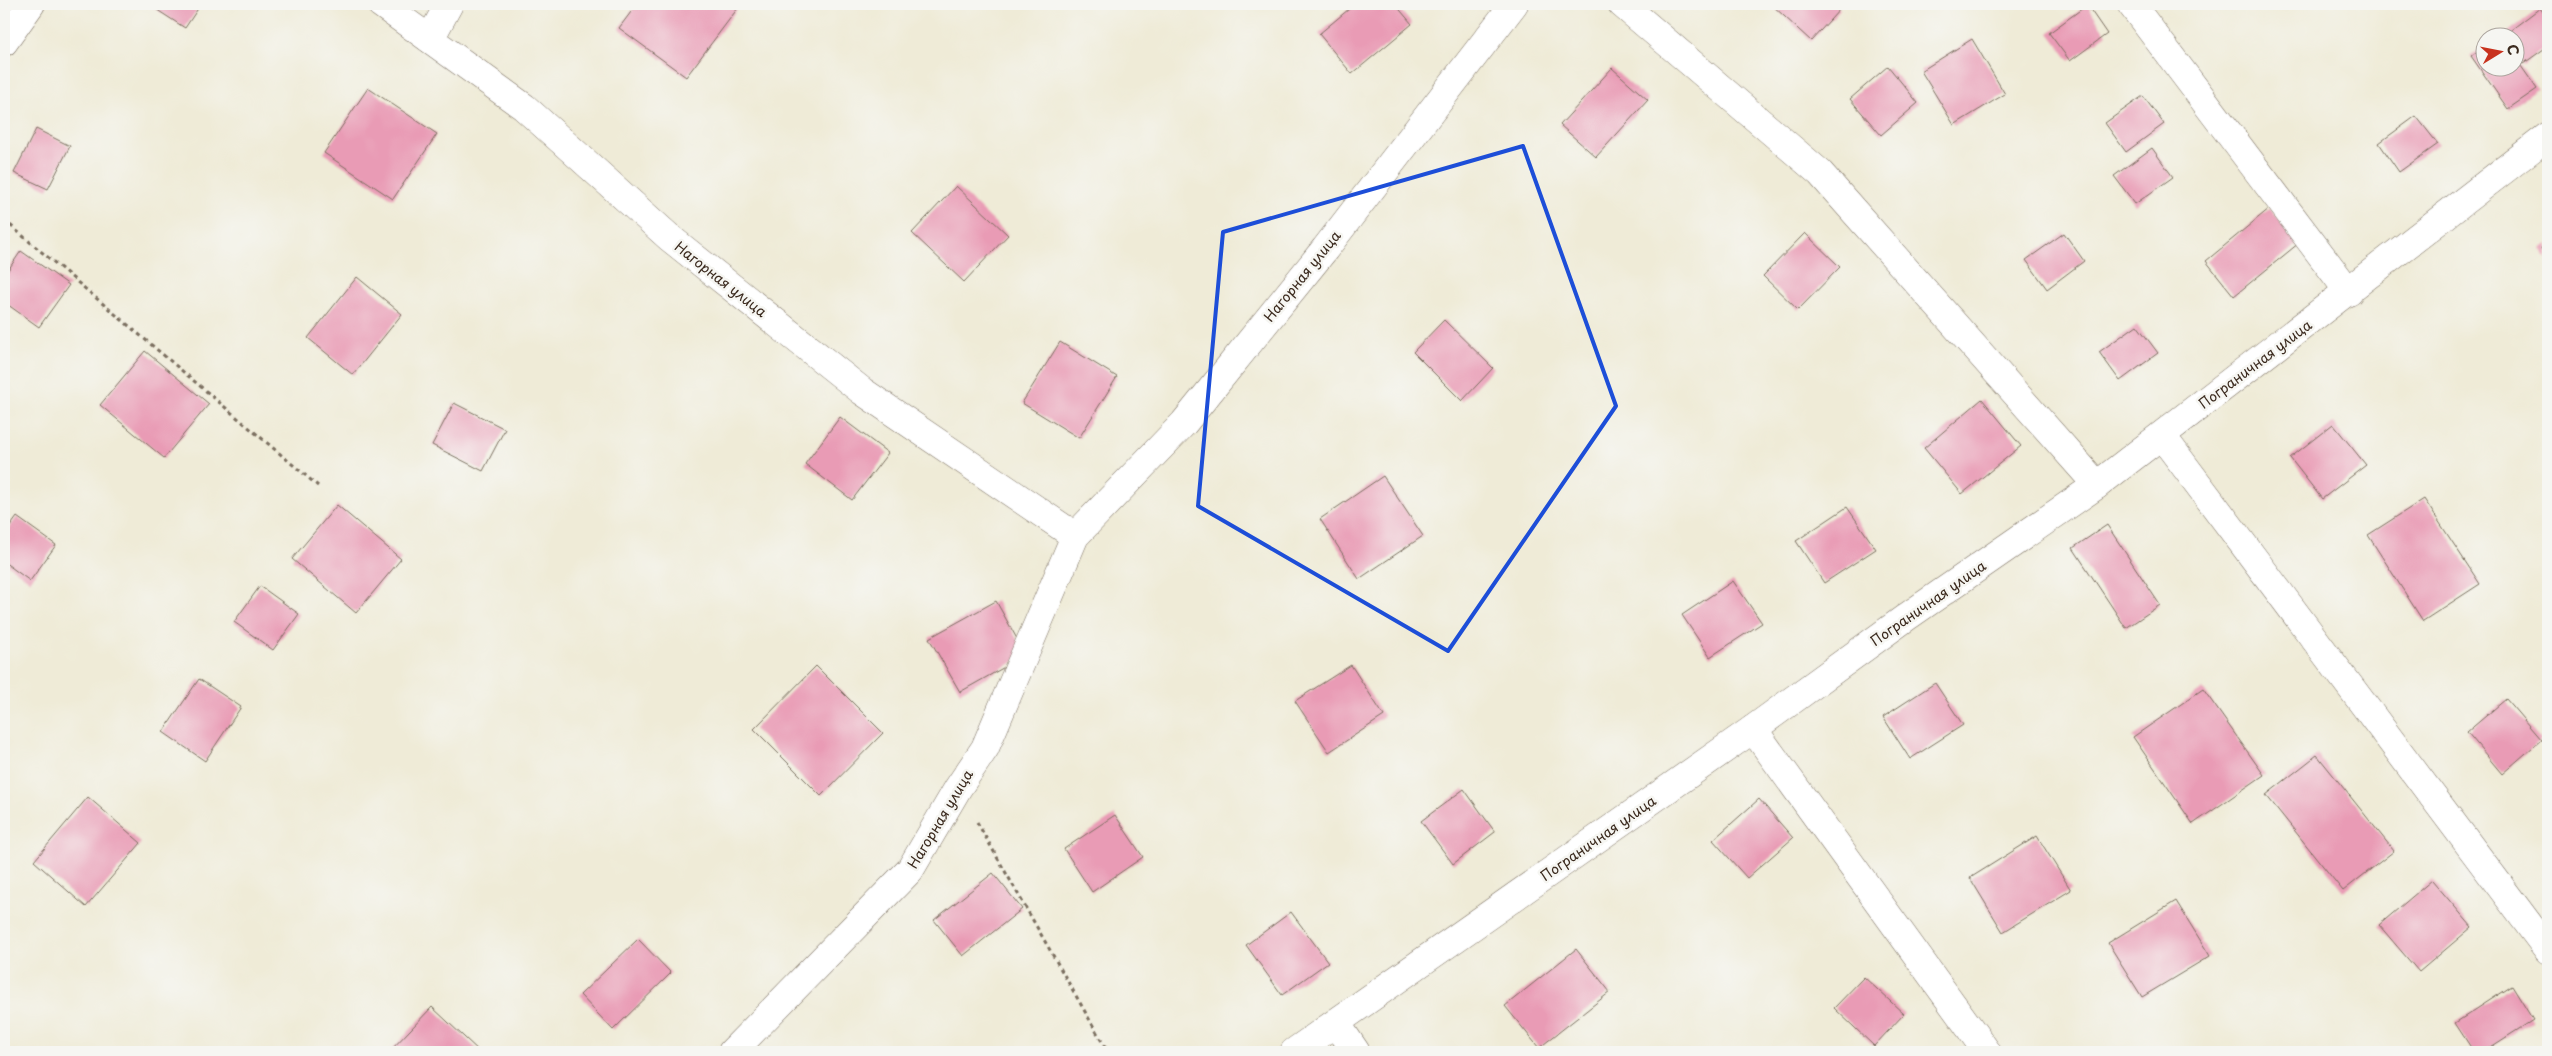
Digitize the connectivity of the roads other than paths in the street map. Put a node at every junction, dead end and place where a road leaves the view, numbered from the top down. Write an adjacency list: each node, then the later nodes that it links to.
1 (30, 4): 8 (street)
2 (381, 4): 7 (street, Нагорная улица)
3 (449, 4): 7 (street)
4 (1514, 4): 13 (street, Нагорная улица)
5 (1622, 4): 12 (street)
6 (2131, 4): 10 (street)
7 (430, 39): 13 (street, Нагорная улица)
8 (4, 42)
9 (2548, 136): 10 (street, Пограничная улица)
10 (2349, 292): 11 (street, Пограничная улица)
11 (2162, 436): 12 (street, Пограничная улица); 15 (street)
12 (2097, 485): 14 (street, Пограничная улица)
13 (1075, 536): 17 (street, Нагорная улица)
14 (1753, 729): 16 (street, Пограничная улица); 20 (street)
15 (2548, 950)
16 (1337, 1024): 18 (street, Пограничная улица); 19 (street)
17 (732, 1052)
18 (1294, 1052)
19 (1356, 1052)
20 (1988, 1052)

